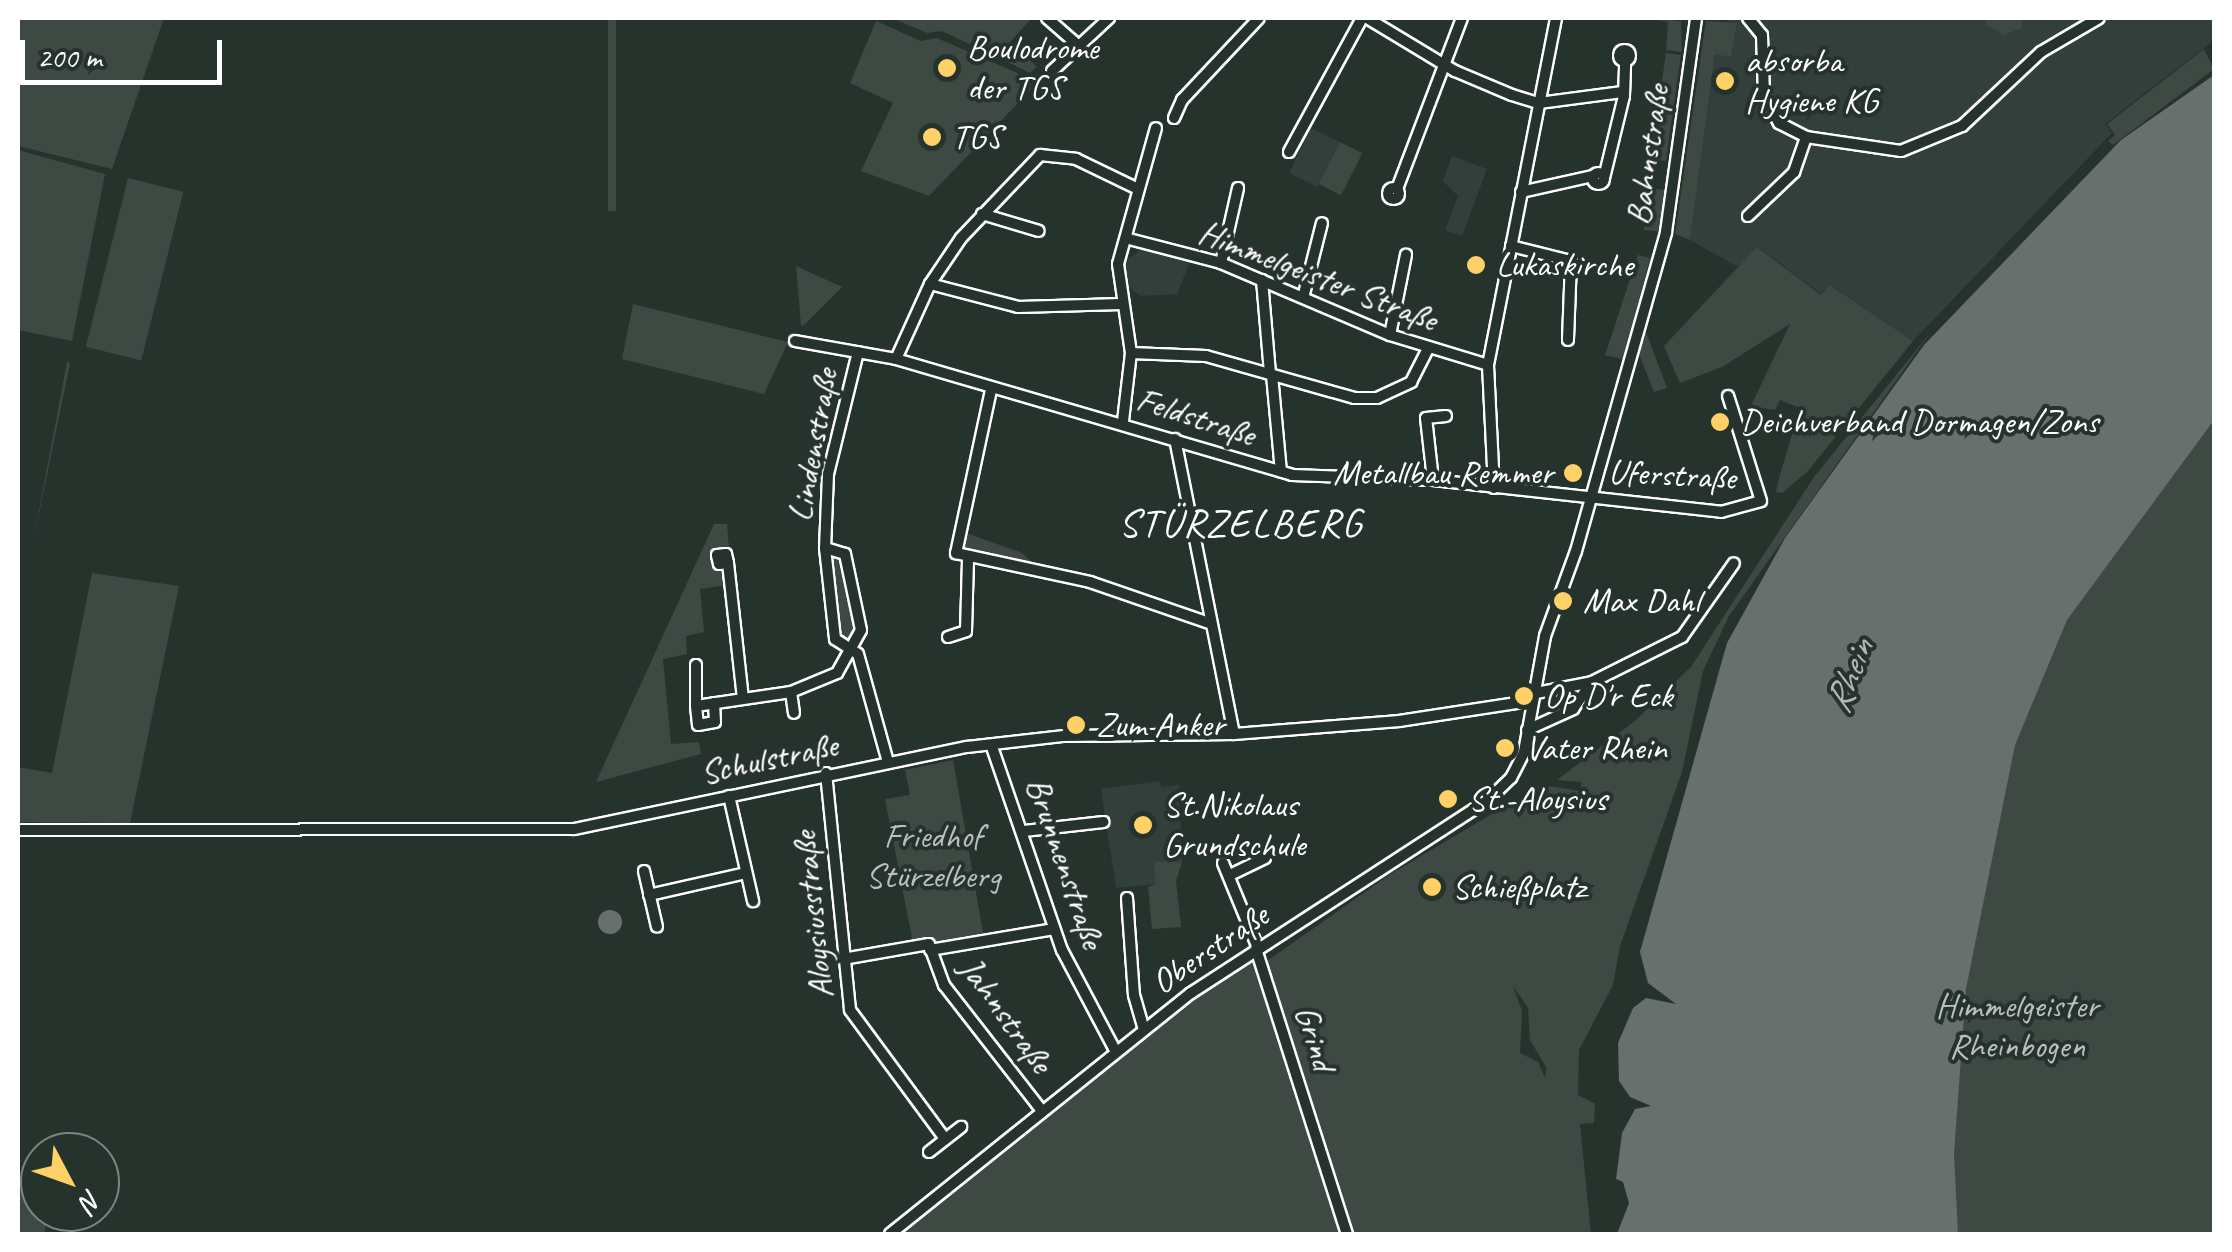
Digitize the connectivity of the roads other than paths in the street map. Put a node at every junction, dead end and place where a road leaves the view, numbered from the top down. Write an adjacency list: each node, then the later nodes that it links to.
1 (1046, 18): 10 (street)
2 (1108, 18): 10 (street)
3 (1259, 18): 16 (street)
4 (1365, 18): 12 (street); 19 (street)
5 (1462, 18): 12 (street)
6 (1556, 18): 15 (street)
7 (1692, 18): 53 (street, Bahnstraße)
8 (1748, 18): 18 (street)
9 (2098, 18): 18 (street)
10 (1080, 47): 13 (street)
11 (1625, 60): 14 (street)
12 (1445, 64): 15 (street); 22 (street)
13 (1052, 71)
14 (1622, 92): 15 (street); 23 (street)
15 (1540, 103): 23 (street)
16 (1174, 118)
17 (1156, 128): 21 (street)
18 (1806, 137): 25 (street)
19 (1289, 152)
20 (1238, 188): 31 (street)
21 (1138, 189): 24 (street); 28 (street)
22 (1397, 189)
23 (1521, 192): 29 (street)
24 (982, 214): 27 (street); 33 (street)
25 (1748, 216)
26 (1322, 223): 34 (street)
27 (1039, 231)
28 (1129, 238): 31 (street, Himmelgeister Straße); 35 (street)
29 (1511, 246): 37 (street); 43 (street)
30 (1406, 255): 36 (street)
31 (1221, 263): 32 (street, Himmelgeister Straße)
32 (1262, 280): 34 (street, Himmelgeister Straße); 44 (street)
33 (930, 284): 35 (street); 42 (street)
34 (1304, 294): 36 (street, Himmelgeister Straße)
35 (1121, 304): 41 (street)
36 (1390, 335): 39 (street, Himmelgeister Straße)
37 (1568, 340)
38 (796, 341): 40 (street, Feldstraße)
39 (1428, 348): 43 (street, Himmelgeister Straße); 44 (street)
40 (858, 352): 42 (street, Feldstraße); 54 (street, Lindenstraße)
41 (1131, 353): 44 (street); 48 (street)
42 (896, 359): 45 (street, Feldstraße)
43 (1488, 365): 52 (street)
44 (1271, 375): 50 (street)
45 (992, 390): 48 (street, Feldstraße); 55 (street)
46 (1728, 396): 53 (street, Uferstraße)
47 (1446, 416): 51 (street)
48 (1123, 421): 49 (street, Feldstraße)
49 (1175, 439): 50 (street, Feldstraße); 58 (street)
50 (1281, 472): 51 (street, Feldstraße)
51 (1433, 480): 52 (street, Feldstraße)
52 (1494, 488): 53 (street, Feldstraße)
53 (1587, 498): 65 (street, Bahnstraße)
54 (825, 548): 60 (street, Lindenstraße); 60 (street, Lindenstraße)
55 (968, 559): 58 (street); 59 (street)
56 (728, 563): 64 (street)
57 (1734, 563): 62 (street)
58 (1210, 623): 70 (street)
59 (948, 637)
60 (852, 649): 63 (street); 72 (street, Lindenstraße)
61 (696, 665): 67 (street)
62 (1592, 682): 65 (street, Schulstraße); 69 (street)
63 (791, 692): 64 (street); 68 (street)
64 (743, 698): 66 (street)
65 (1530, 698): 69 (street, Oberstraße); 70 (street, Schulstraße)
66 (714, 703): 67 (street); 67 (street)
67 (696, 706)
68 (794, 712)
69 (1527, 730): 88 (street, Oberstraße)
70 (1234, 734): 71 (street, Schulstraße)
71 (992, 747): 72 (street, Schulstraße); 77 (street, Brunnenstraße)
72 (888, 762): 73 (street, Schulstraße)
73 (826, 774): 74 (street, Schulstraße); 90 (street, Aloysiusstraße)
74 (729, 796): 76 (street, Schulstraße); 81 (street)
75 (1103, 822): 77 (street)
76 (18, 830)
77 (1024, 832): 87 (street, Brunnenstraße)
78 (1265, 858): 82 (street)
79 (1223, 864): 82 (street, Grind)
80 (644, 872): 83 (street)
81 (746, 872): 83 (street); 85 (street)
82 (1230, 875): 88 (street, Grind)
83 (650, 895): 86 (street)
84 (1127, 898): 91 (street)
85 (753, 902)
86 (656, 927)
87 (1054, 929): 89 (street, Jahnstraße); 92 (street, Brunnenstraße)
88 (1257, 948): 91 (street, Oberstraße); 98 (street, Grind)
89 (930, 950): 90 (street, Jahnstraße); 93 (street, Jahnstraße)
90 (844, 958): 95 (street, Aloysiusstraße)
91 (1144, 1028): 92 (street, Oberstraße)
92 (1116, 1050): 93 (street, Oberstraße)
93 (1042, 1110): 97 (street, Oberstraße)
94 (961, 1126): 95 (street)
95 (945, 1139): 96 (street)
96 (929, 1152)
97 (890, 1234)
98 (1347, 1234)

